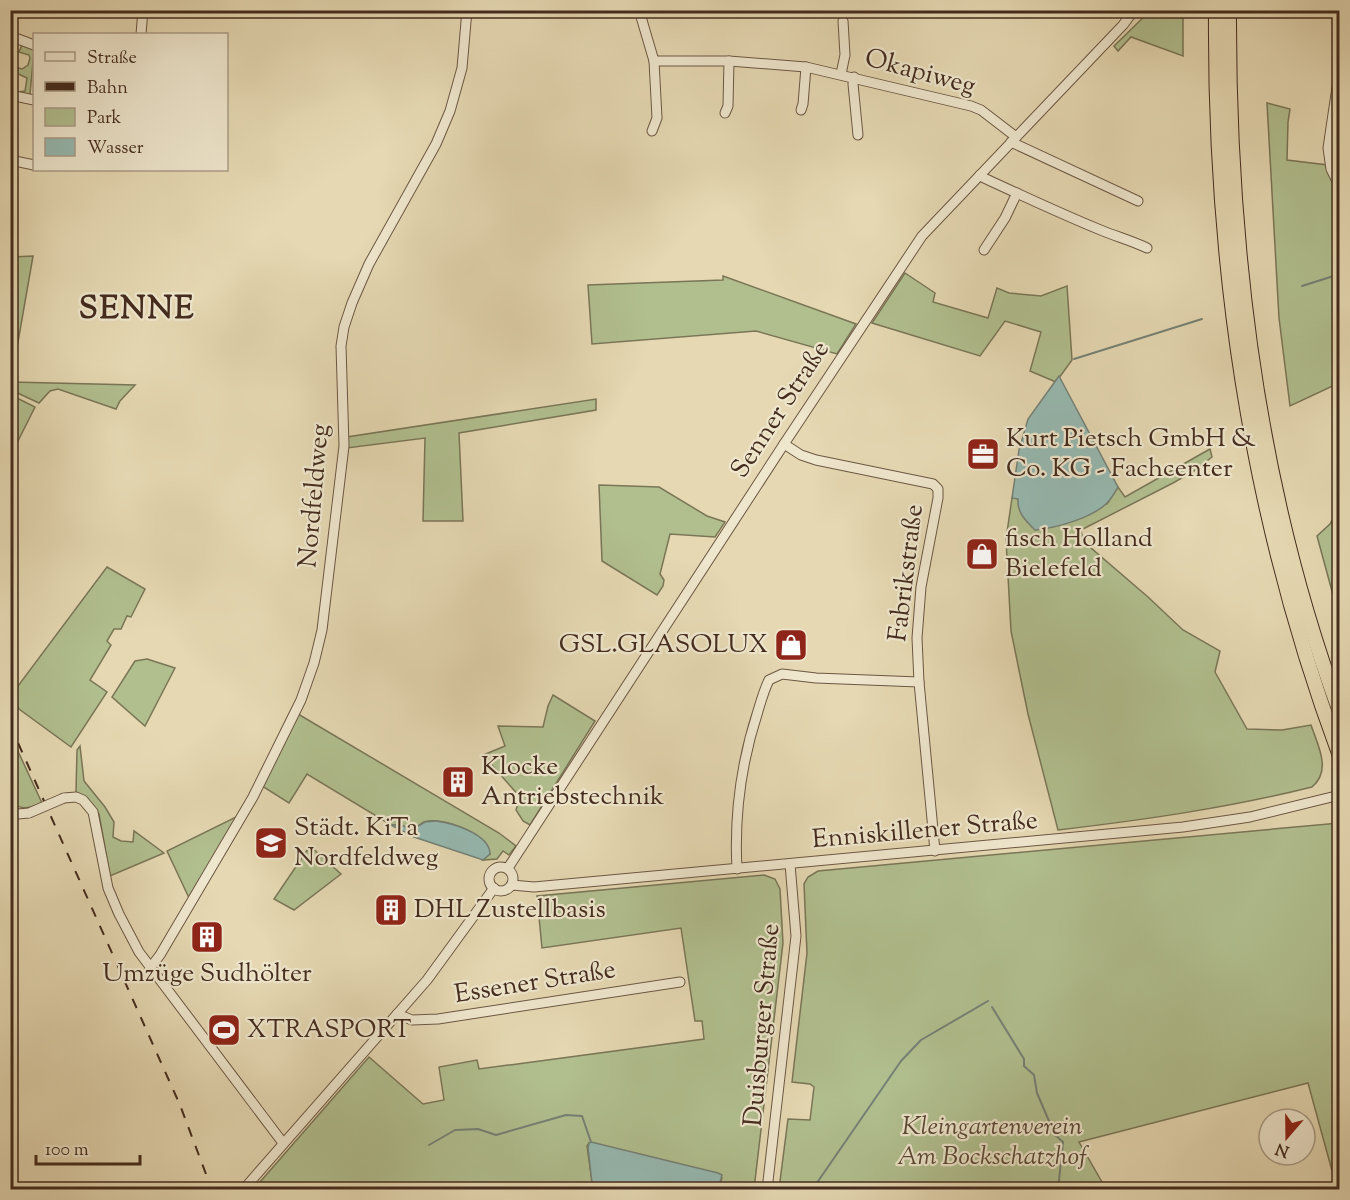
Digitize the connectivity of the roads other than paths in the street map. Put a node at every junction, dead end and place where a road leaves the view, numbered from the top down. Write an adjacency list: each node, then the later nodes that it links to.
1 (143, 10): 8 (street)
2 (467, 10): 44 (street, Nordfeldweg)
3 (639, 10): 11 (street)
4 (1134, 10): 23 (street, Senner Straße)
5 (1216, 10): 35 (highway)
6 (1229, 10): 34 (highway)
7 (843, 21): 15 (street)
8 (141, 33)
9 (10, 36): 10 (street)
10 (33, 45)
11 (654, 61): 12 (street, Okapiweg); 21 (street)
12 (729, 61): 13 (street, Okapiweg); 20 (street)
13 (806, 67): 15 (street, Okapiweg); 19 (street)
14 (1340, 67): 27 (street)
15 (841, 74): 16 (street, Okapiweg)
16 (854, 77): 22 (street); 23 (street, Okapiweg)
17 (10, 95): 18 (street)
18 (33, 100)
19 (801, 110)
20 (725, 113)
21 (652, 131)
22 (858, 135)
23 (1013, 140): 26 (street, Senner Straße); 29 (street, Okapiweg)
24 (10, 160): 25 (street)
25 (33, 165)
26 (980, 175): 28 (street); 32 (street, Senner Straße)
27 (1340, 187)
28 (1017, 193): 30 (street); 31 (street)
29 (1138, 201)
30 (1147, 248)
31 (984, 250)
32 (784, 444): 33 (street, Fabrikstraße); 40 (street, Senner Straße)
33 (919, 682): 38 (street, Fabrikstraße); 41 (street)
34 (1340, 712)
35 (1340, 756)
36 (1337, 795): 38 (street, Enniskillener Straße)
37 (10, 811): 44 (street, bridge)
38 (935, 851): 39 (street, Enniskillener Straße)
39 (790, 864): 41 (street, Enniskillener Straße); 49 (street, Duisburger Straße)
40 (508, 868): 42 (street); 43 (street)
41 (737, 868): 42 (street, Enniskillener Straße)
42 (512, 885): 43 (street)
43 (494, 888): 46 (street)
44 (150, 968): 47 (street)
45 (680, 982): 46 (street, Essener Straße)
46 (397, 1014): 47 (street)
47 (283, 1143): 48 (street)
48 (243, 1190)
49 (767, 1190)

